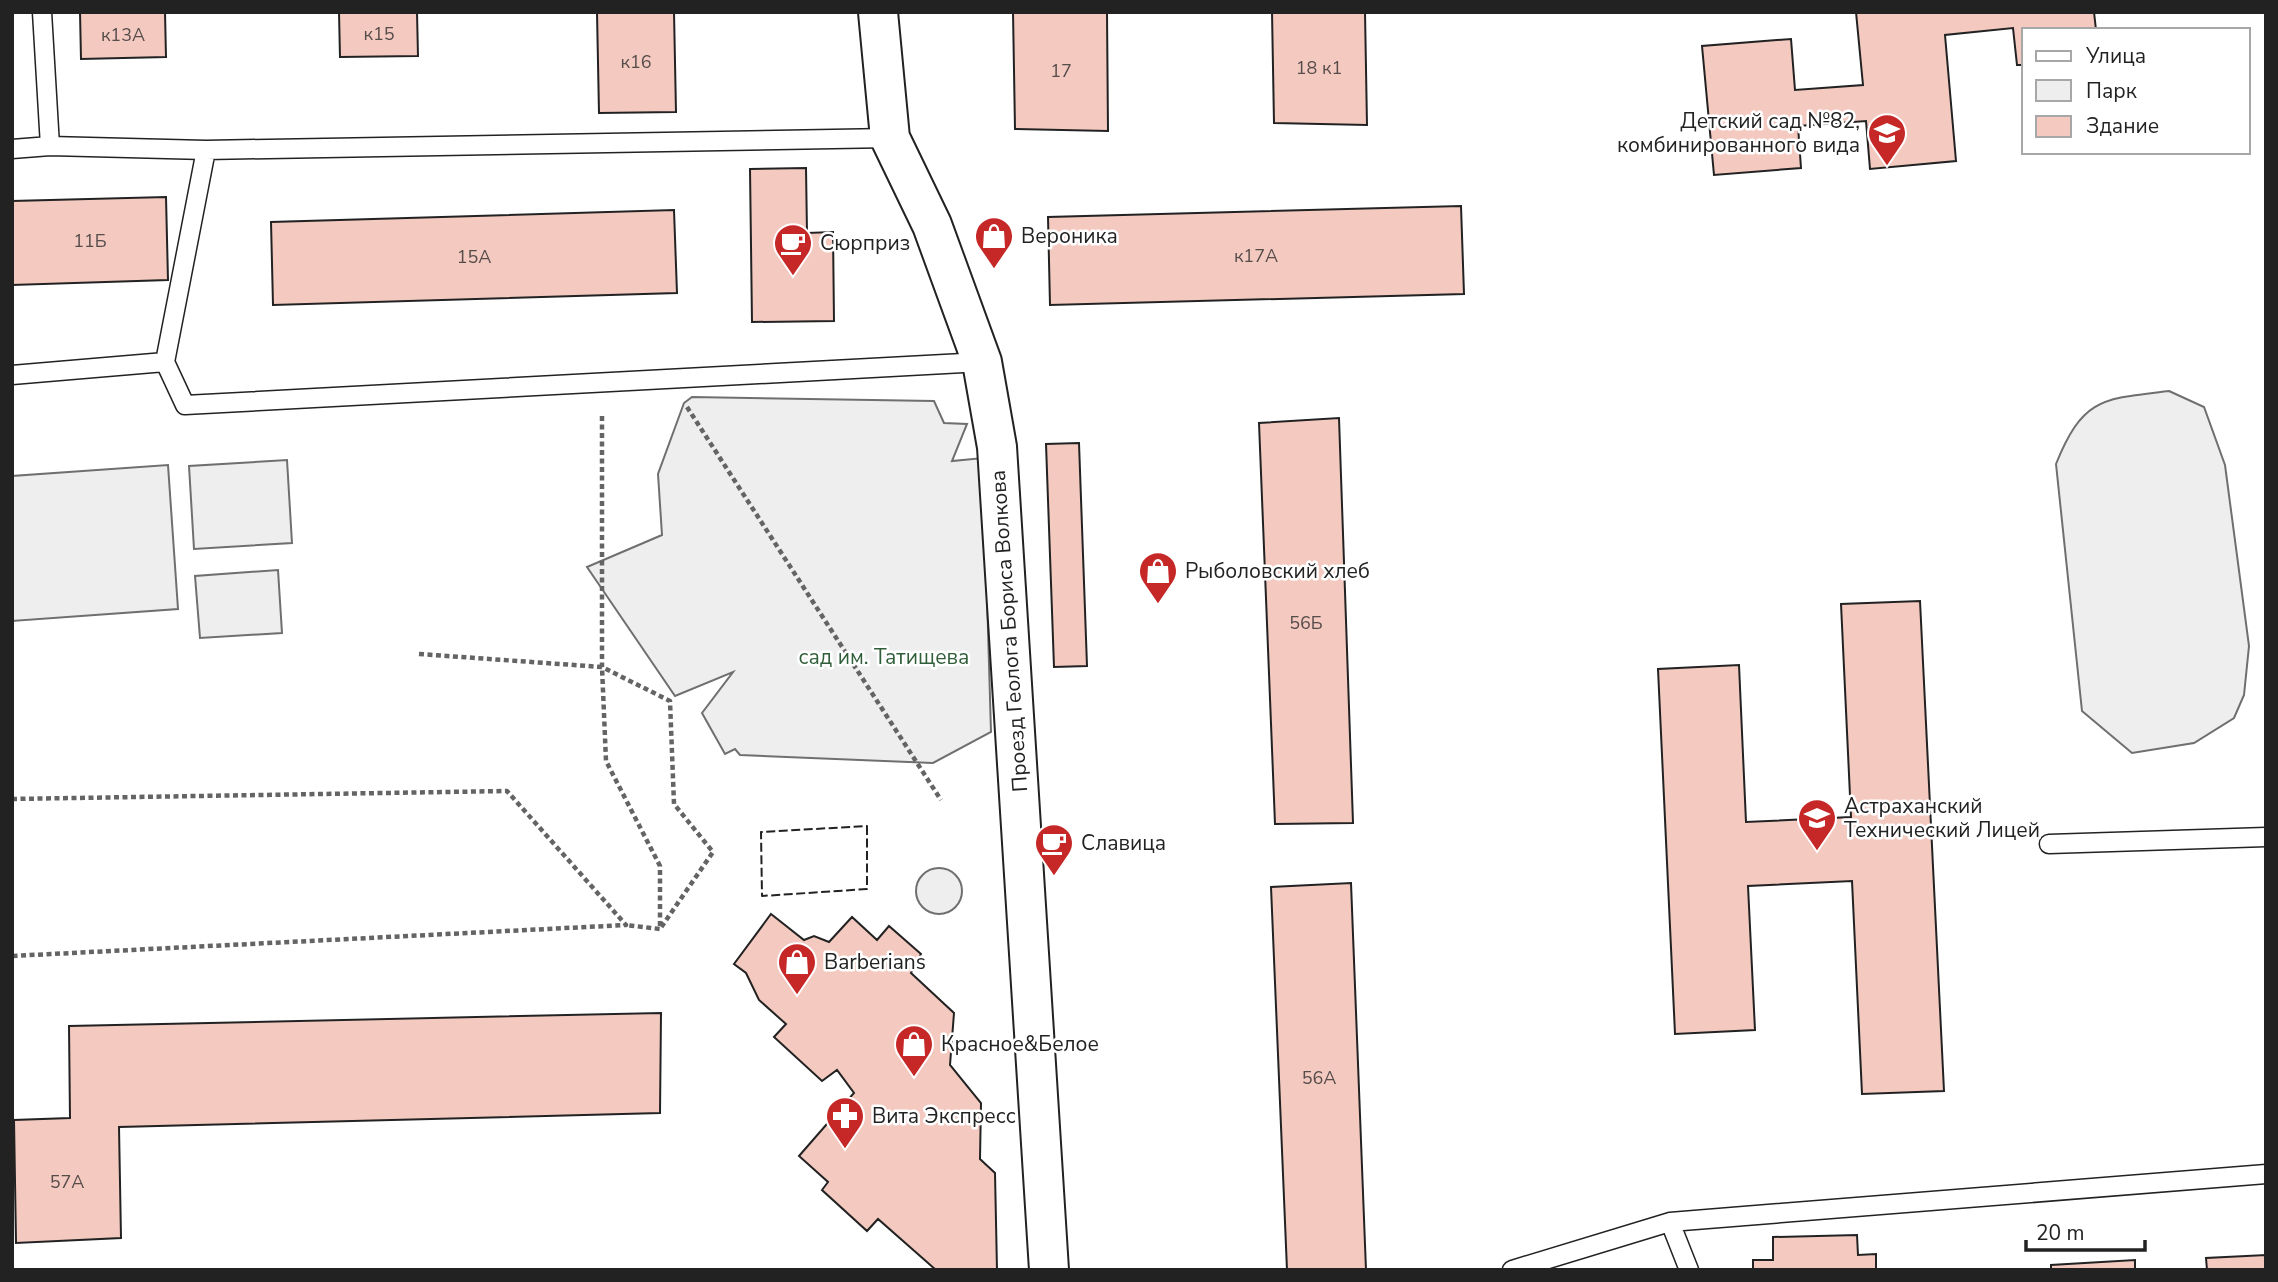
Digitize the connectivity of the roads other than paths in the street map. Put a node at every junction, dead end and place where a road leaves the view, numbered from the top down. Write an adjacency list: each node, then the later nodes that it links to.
1 (42, 12): 4 (lane)
2 (878, 12): 3 (street, Проезд Геолога Бориса Волкова)
3 (890, 138): 6 (lane); 8 (street, Проезд Геолога Бориса Волкова)
4 (50, 146): 5 (lane); 6 (lane)
5 (12, 149)
6 (206, 150): 7 (lane)
7 (165, 362): 8 (lane); 9 (lane)
8 (982, 362): 14 (street, Проезд Геолога Бориса Волкова)
9 (12, 375)
10 (2266, 837): 11 (lane)
11 (2049, 844)
12 (2266, 1174): 13 (lane)
13 (1670, 1222): 15 (lane); 16 (lane)
14 (1049, 1270)
15 (1512, 1270)
16 (1689, 1270)

